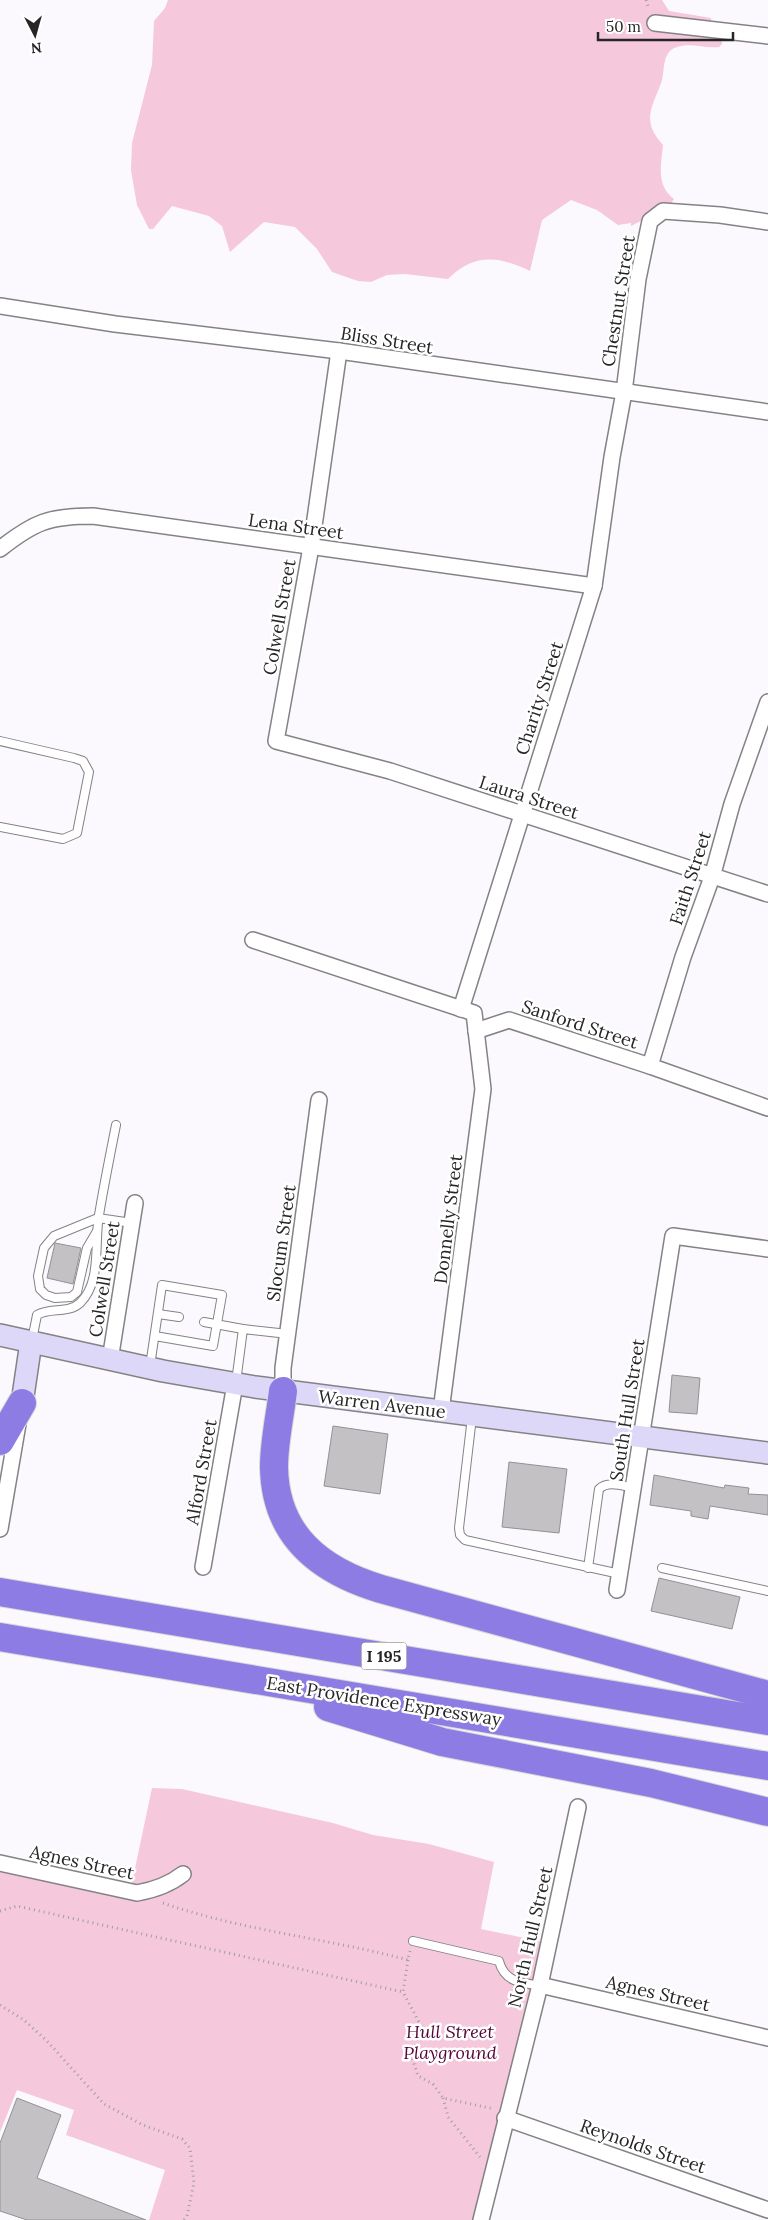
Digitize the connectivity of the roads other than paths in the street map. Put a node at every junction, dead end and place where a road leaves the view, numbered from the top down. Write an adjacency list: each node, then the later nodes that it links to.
1 (655, 23): 2 (street)
2 (768, 36)
3 (768, 222): 6 (street, Chestnut Street)
4 (0, 306): 5 (street, Bliss Street)
5 (339, 351): 6 (street, Bliss Street); 8 (street, Colwell Street)
6 (624, 392): 7 (street, Bliss Street); 10 (street, Charity Street)
7 (768, 412)
8 (311, 547): 9 (street, Lena Street); 10 (street, Lena Street); 12 (street, Colwell Street)
9 (0, 549)
10 (594, 586): 14 (street, Charity Street)
11 (768, 702): 16 (street, Faith Street)
12 (276, 740): 14 (street, Laura Street)
13 (0, 741): 15 (lane)
14 (522, 814): 16 (street, Laura Street); 19 (street, Charity Street)
15 (0, 827)
16 (712, 877): 17 (street, Laura Street); 21 (street, Faith Street)
17 (768, 894)
18 (253, 940): 19 (street)
19 (461, 1009): 20 (street)
20 (476, 1031): 21 (street, Sanford Street); 44 (street, Donnelly Street)
21 (650, 1066): 23 (street, Sanford Street)
22 (319, 1100): 35 (street, Slocum Street)
23 (768, 1108)
24 (116, 1125): 26 (lane)
25 (135, 1203): 27 (street, Colwell Street)
26 (98, 1218): 27 (lane); 28 (lane); 28 (lane)
27 (132, 1223): 39 (street, Colwell Street)
28 (98, 1230): 38 (lane)
29 (768, 1248): 46 (street, South Hull Street)
30 (158, 1314): 31 (lane); 33 (lane); 37 (lane)
31 (180, 1317)
32 (204, 1322): 33 (lane)
33 (217, 1324): 34 (lane); 37 (lane)
34 (243, 1329): 35 (lane); 41 (lane)
35 (288, 1334): 42 (street, Slocum Street)
36 (0, 1335): 38 (main road, Warren Avenue)
37 (155, 1336): 40 (lane)
38 (31, 1342): 39 (main road, Warren Avenue); 43 (main road)
39 (110, 1360): 40 (main road, Warren Avenue)
40 (150, 1368): 41 (main road, Warren Avenue)
41 (236, 1384): 42 (main road, Warren Avenue); 51 (street, Alford Street)
42 (283, 1391): 44 (main road, Warren Avenue); 60 (highway)
43 (22, 1403): 47 (highway); 50 (street)
44 (441, 1411): 45 (main road, Warren Avenue)
45 (473, 1415): 46 (main road, Warren Avenue); 52 (lane)
46 (642, 1437): 48 (main road, Warren Avenue); 49 (street, South Hull Street)
47 (0, 1441)
48 (768, 1453)
49 (635, 1488): 52 (lane); 54 (street, South Hull Street)
50 (0, 1530)
51 (203, 1567)
52 (588, 1568): 54 (lane)
53 (662, 1568): 56 (lane)
54 (620, 1574): 55 (street, South Hull Street)
55 (617, 1590)
56 (768, 1591)
57 (0, 1592): 61 (highway, I 195)
58 (0, 1638): 59 (highway, East Providence Expressway)
59 (221, 1674): 62 (highway, East Providence Expressway); 64 (highway)
60 (768, 1695)
61 (768, 1721)
62 (768, 1766)
63 (578, 1808): 68 (street, North Hull Street)
64 (768, 1812)
65 (0, 1863): 66 (street, Agnes Street)
66 (183, 1874)
67 (413, 1941): 68 (lane)
68 (540, 1985): 69 (street, Agnes Street); 70 (street, North Hull Street)
69 (768, 2038)
70 (506, 2115): 71 (street, Reynolds Street); 72 (street, North Hull Street)
71 (768, 2210)
72 (481, 2220)

